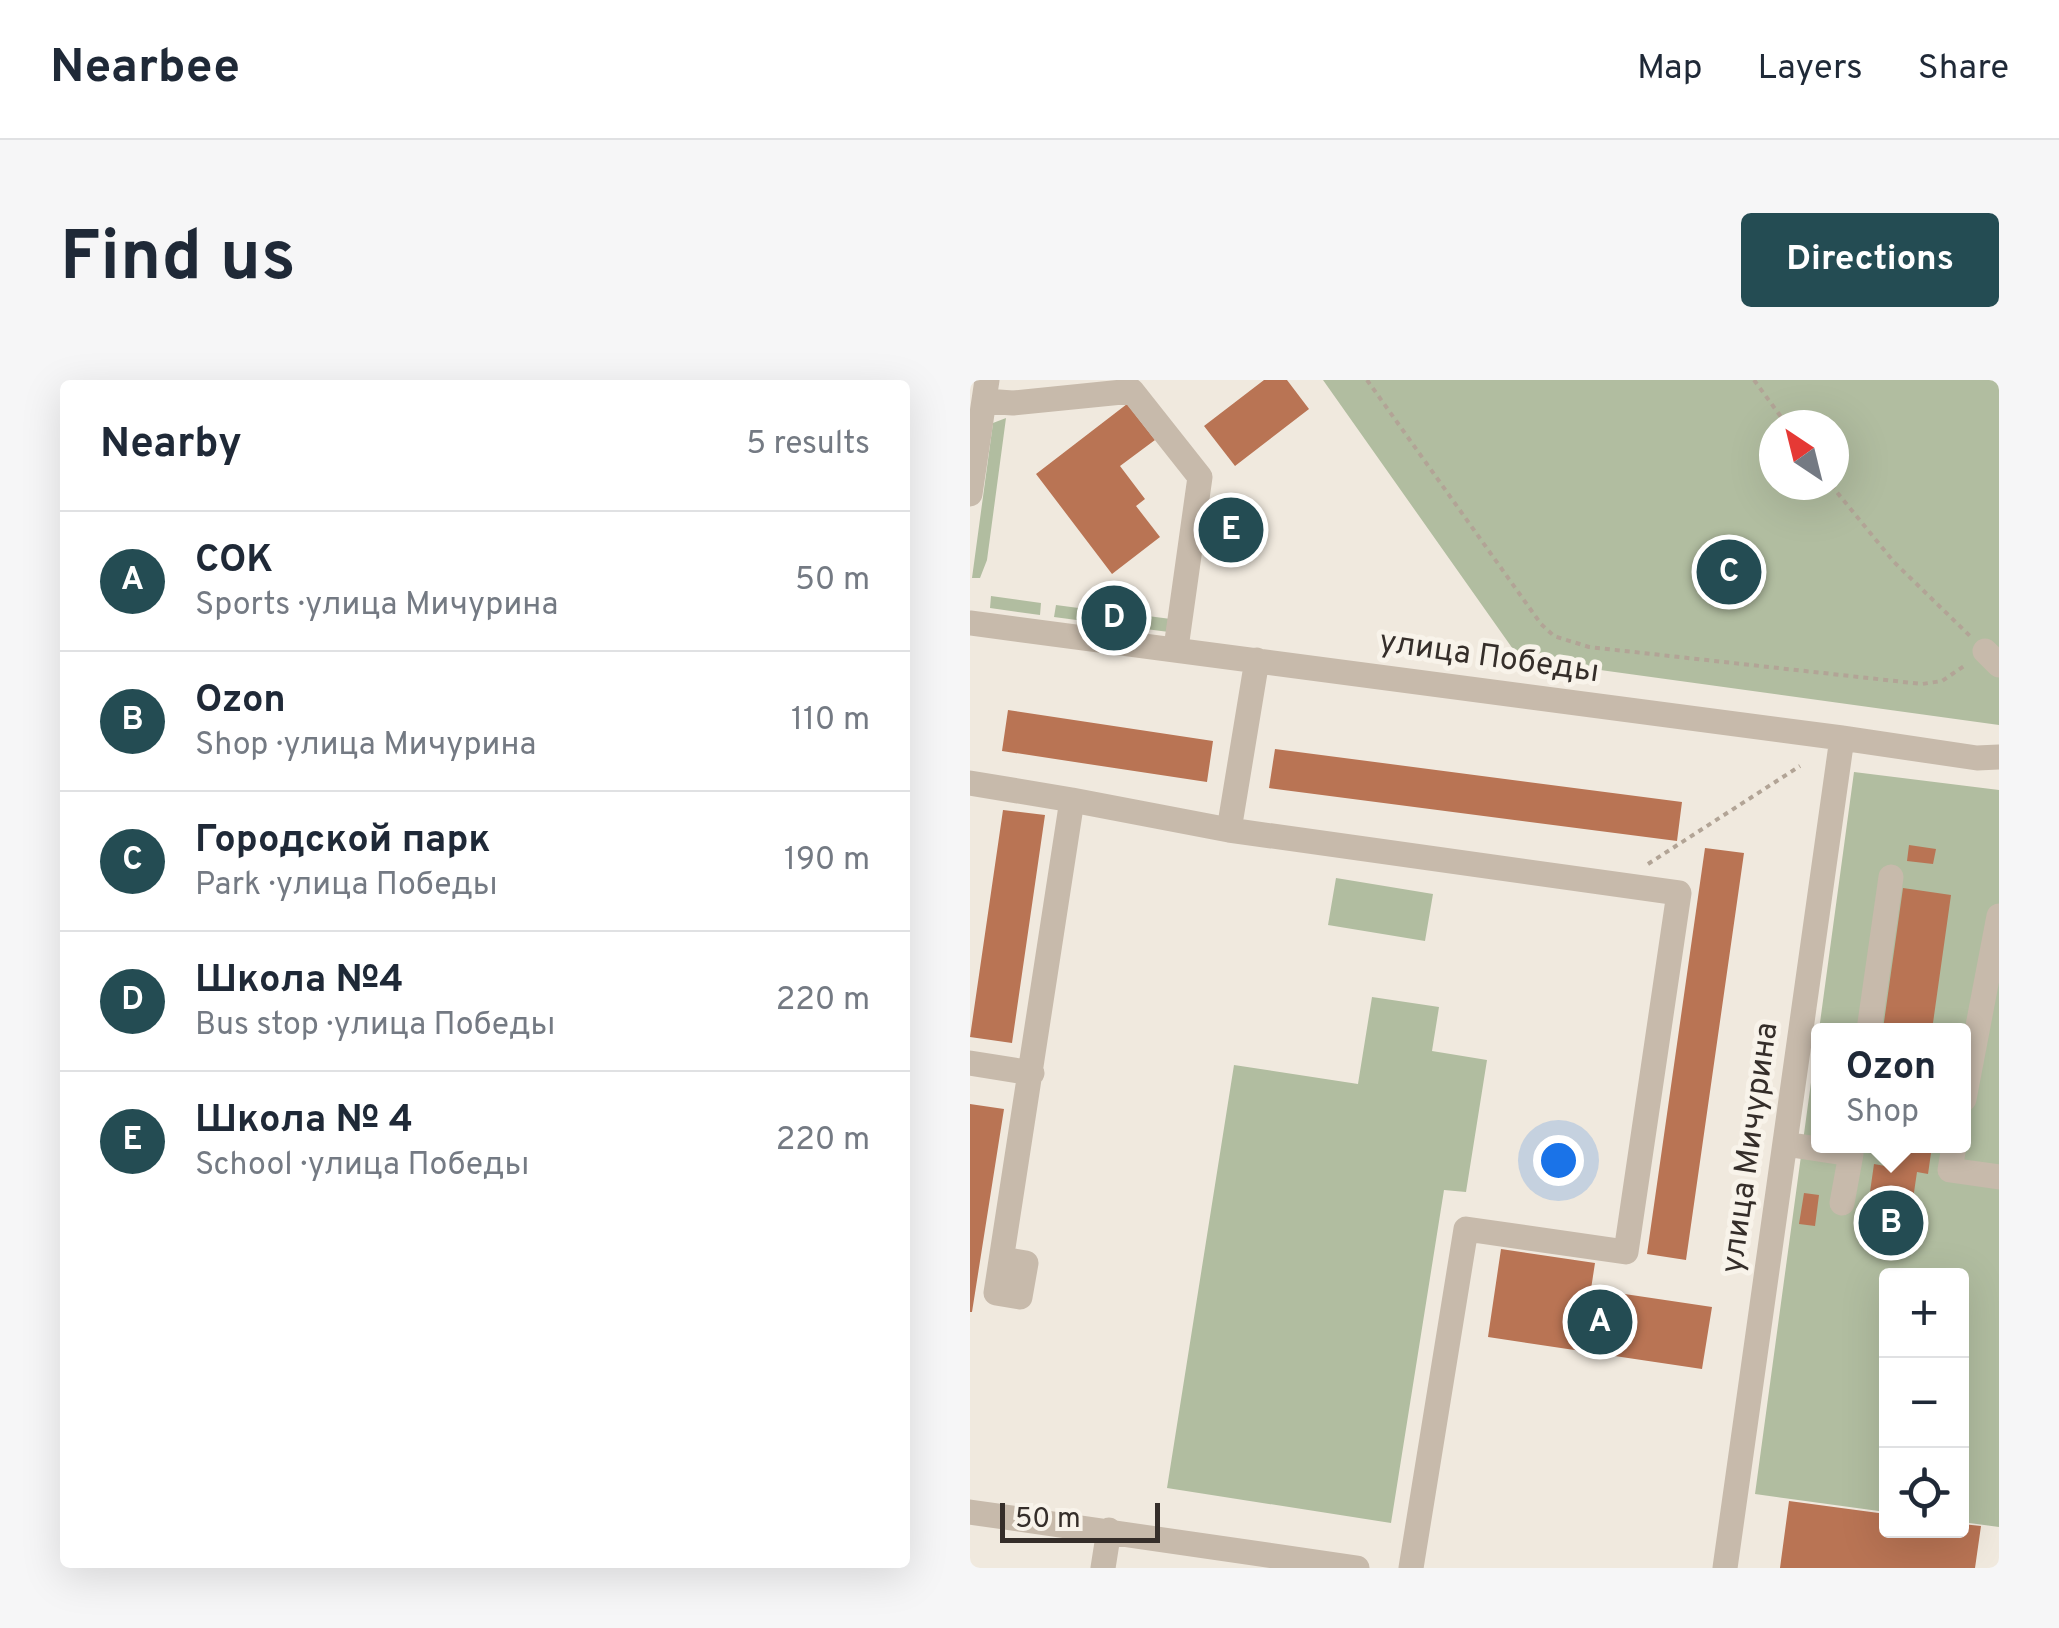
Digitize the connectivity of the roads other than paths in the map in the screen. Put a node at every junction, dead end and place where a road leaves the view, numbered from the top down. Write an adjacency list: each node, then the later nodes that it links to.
1 (985, 390): 2 (street); 4 (street)
2 (970, 494)
3 (970, 623): 4 (street, улица Победы)
4 (1176, 648): 5 (street, улица Победы)
5 (1257, 660): 6 (street, улица Победы); 10 (street)
6 (1842, 738): 7 (street, улица Победы); 17 (street, улица Мичурина)
7 (1999, 757)
8 (970, 783): 9 (street)
9 (1072, 800): 10 (street); 16 (street)
10 (1229, 830): 28 (street)
11 (1891, 877): 13 (street)
12 (1999, 916): 14 (street)
13 (1870, 1023)
14 (1971, 1062)
15 (970, 1064): 16 (street)
16 (1032, 1072): 23 (street)
17 (1785, 1144): 18 (street); 29 (street, улица Мичурина)
18 (1811, 1146)
19 (1851, 1153): 22 (street)
20 (1953, 1153): 21 (street)
21 (1999, 1177)
22 (1842, 1202)
23 (1002, 1258)
24 (970, 1512): 25 (street)
25 (1108, 1530): 26 (street); 27 (street)
26 (1104, 1568)
27 (1357, 1568)
28 (1411, 1568)
29 (1725, 1568)

